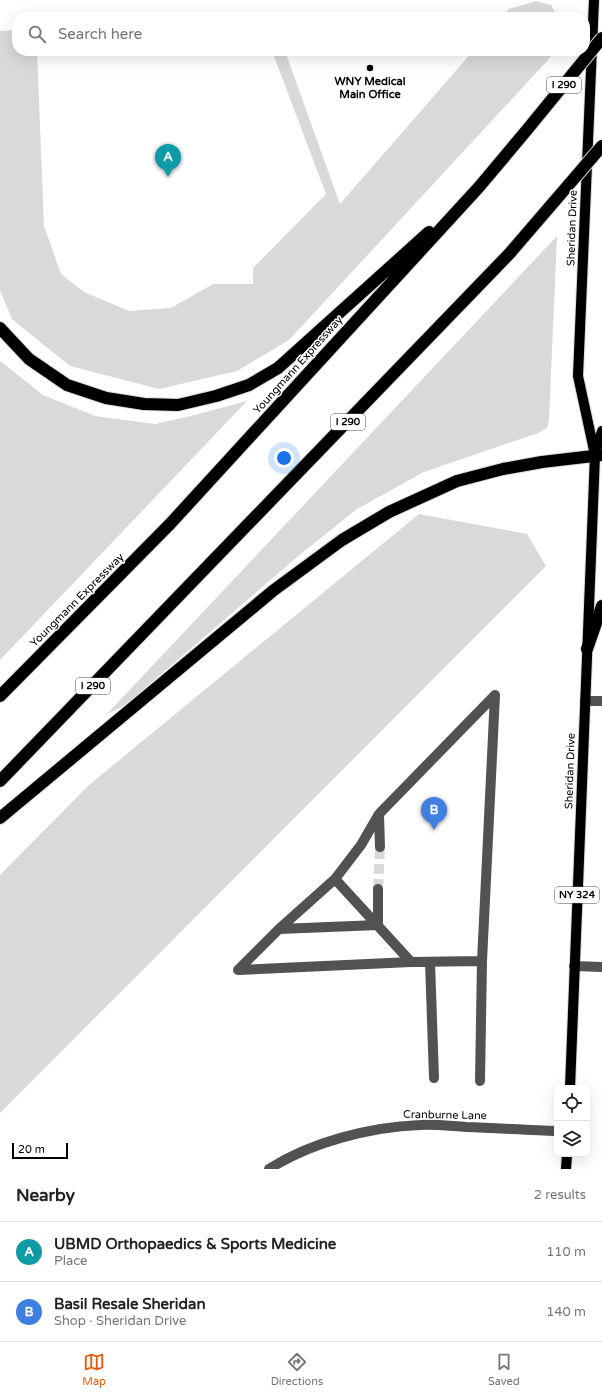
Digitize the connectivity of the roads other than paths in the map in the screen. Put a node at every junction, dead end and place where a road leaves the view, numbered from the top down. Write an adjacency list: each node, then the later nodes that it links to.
1 (594, 0): 9 (main road, Sheridan Drive / NY 324)
2 (602, 38): 3 (highway, Youngmann Expressway / I 290, bridge)
3 (590, 53)
4 (587, 56): 6 (highway, Youngmann Expressway / I 290, bridge)
5 (602, 146): 15 (highway, I 290, bridge)
6 (479, 187): 7 (highway); 12 (highway, Youngmann Expressway / I 290)
7 (0, 328)
8 (602, 432): 9 (main road, Sheridan Drive / NY 324)
9 (598, 455): 11 (main road, Sheridan Drive / NY 324); 17 (highway)
10 (602, 606): 11 (highway)
11 (587, 649): 13 (main road, Sheridan Drive / NY 324)
12 (0, 696)
13 (585, 701): 14 (street); 26 (main road, Sheridan Drive / NY 324)
14 (602, 701)
15 (0, 782)
16 (379, 814): 18 (street); 19 (street); 23 (street)
17 (0, 818)
18 (380, 847)
19 (335, 879): 21 (street); 22 (street)
20 (378, 889): 21 (street)
21 (378, 925): 22 (street); 24 (street)
22 (279, 929): 24 (street)
23 (482, 961): 25 (street); 29 (street)
24 (411, 962): 25 (street)
25 (430, 962): 28 (street)
26 (574, 966): 27 (street); 30 (main road, Sheridan Drive / NY 324)
27 (602, 967)
28 (434, 1078)
29 (480, 1081)
30 (570, 1085)
31 (554, 1131): 33 (street, Cranburne Lane)
32 (567, 1157): 34 (main road)
33 (269, 1169)
34 (566, 1169)

